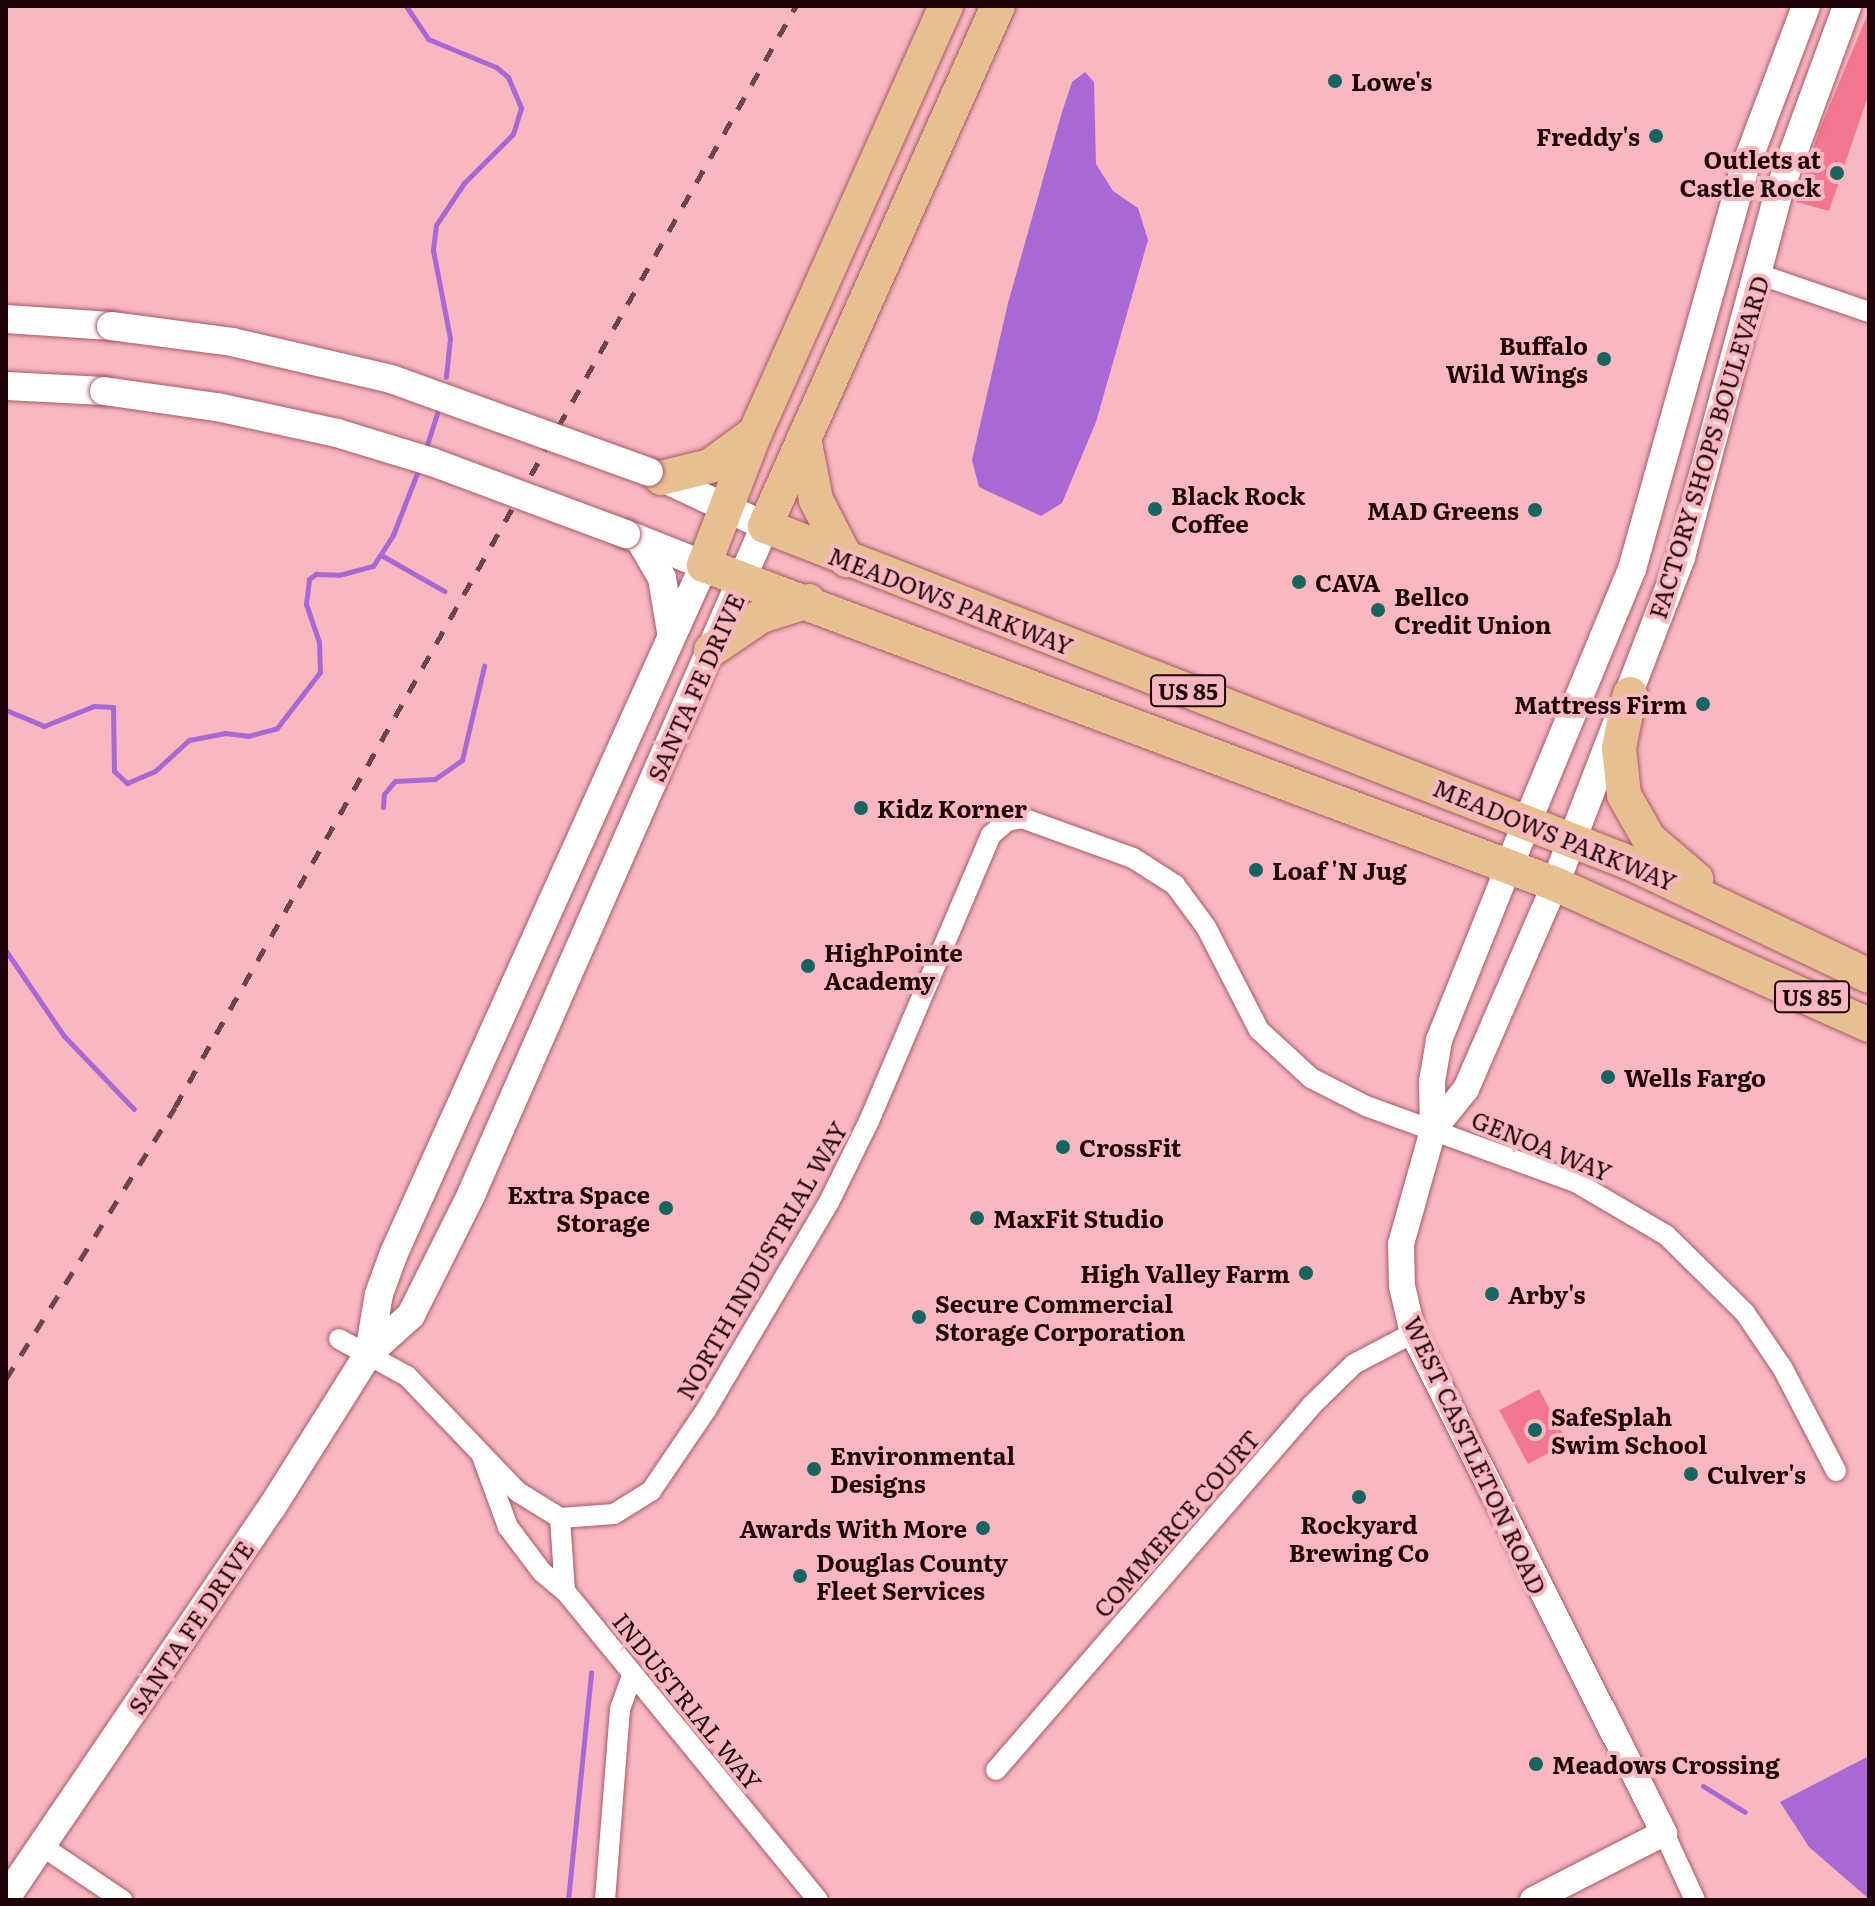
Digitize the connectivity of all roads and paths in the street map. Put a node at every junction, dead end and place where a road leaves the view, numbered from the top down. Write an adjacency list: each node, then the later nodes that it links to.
1 (946, 6): 9 (highway, SANTA FE DRIVE)
2 (998, 6): 10 (highway, SANTA FE DRIVE)
3 (1806, 6): 22 (main road, FACTORY SHOPS BOULEVARD)
4 (1847, 6): 5 (main road, FACTORY SHOPS BOULEVARD)
5 (1761, 275): 6 (street); 21 (main road, FACTORY SHOPS BOULEVARD)
6 (1869, 312)
7 (6, 319): 11 (main road, MEADOWS PARKWAY, bridge)
8 (6, 386): 14 (main road, MEADOWS PARKWAY, bridge)
9 (755, 433): 11 (highway); 12 (highway, SANTA FE DRIVE)
10 (804, 437): 13 (highway, SANTA FE DRIVE); 15 (highway)
11 (655, 475): 12 (main road, MEADOWS PARKWAY)
12 (727, 511): 13 (main road, MEADOWS PARKWAY); 16 (highway, SANTA FE DRIVE)
13 (765, 526): 15 (highway, MEADOWS PARKWAY); 17 (main road, SANTA FE DRIVE)
14 (633, 537): 16 (main road, MEADOWS PARKWAY); 19 (main road)
15 (847, 560): 22 (highway, MEADOWS PARKWAY / US 85)
16 (704, 565): 17 (highway, MEADOWS PARKWAY / US 85); 19 (main road, SANTA FE DRIVE)
17 (743, 579): 18 (highway, MEADOWS PARKWAY / US 85); 20 (main road, SANTA FE DRIVE)
18 (809, 601): 20 (highway); 24 (highway, MEADOWS PARKWAY / US 85)
19 (671, 633): 32 (main road, SANTA FE DRIVE)
20 (711, 650): 32 (main road, SANTA FE DRIVE)
21 (1630, 694): 23 (main road, FACTORY SHOPS BOULEVARD); 26 (highway)
22 (1529, 823): 23 (highway, MEADOWS PARKWAY / US 85); 24 (main road, FACTORY SHOPS BOULEVARD)
23 (1573, 840): 25 (main road, FACTORY SHOPS BOULEVARD); 26 (highway, MEADOWS PARKWAY / US 85)
24 (1509, 866): 25 (highway, MEADOWS PARKWAY / US 85); 29 (street)
25 (1555, 884): 28 (highway, MEADOWS PARKWAY / US 85); 29 (street)
26 (1741, 913): 27 (highway, MEADOWS PARKWAY / US 85)
27 (1869, 976)
28 (1869, 1025)
29 (1433, 1130): 30 (street, WEST CASTLETON ROAD); 34 (street, GENOA WAY); 35 (street, NORTH INDUSTRIAL WAY)
30 (1413, 1333): 38 (street, COMMERCE COURT); 39 (street, WEST CASTLETON ROAD)
31 (339, 1339): 32 (street)
32 (369, 1353): 33 (street); 40 (main road, SANTA FE DRIVE)
33 (481, 1452): 35 (street); 36 (street)
34 (1836, 1471)
35 (560, 1518): 36 (street)
36 (565, 1591): 37 (street, INDUSTRIAL WAY)
37 (633, 1674): 43 (street); 44 (street, INDUSTRIAL WAY)
38 (996, 1770)
39 (1664, 1833): 45 (street); 46 (street)
40 (42, 1846): 41 (main road, SANTA FE DRIVE); 42 (street)
41 (6, 1898)
42 (122, 1900)
43 (605, 1900)
44 (818, 1900)
45 (1533, 1900)
46 (1695, 1900)

